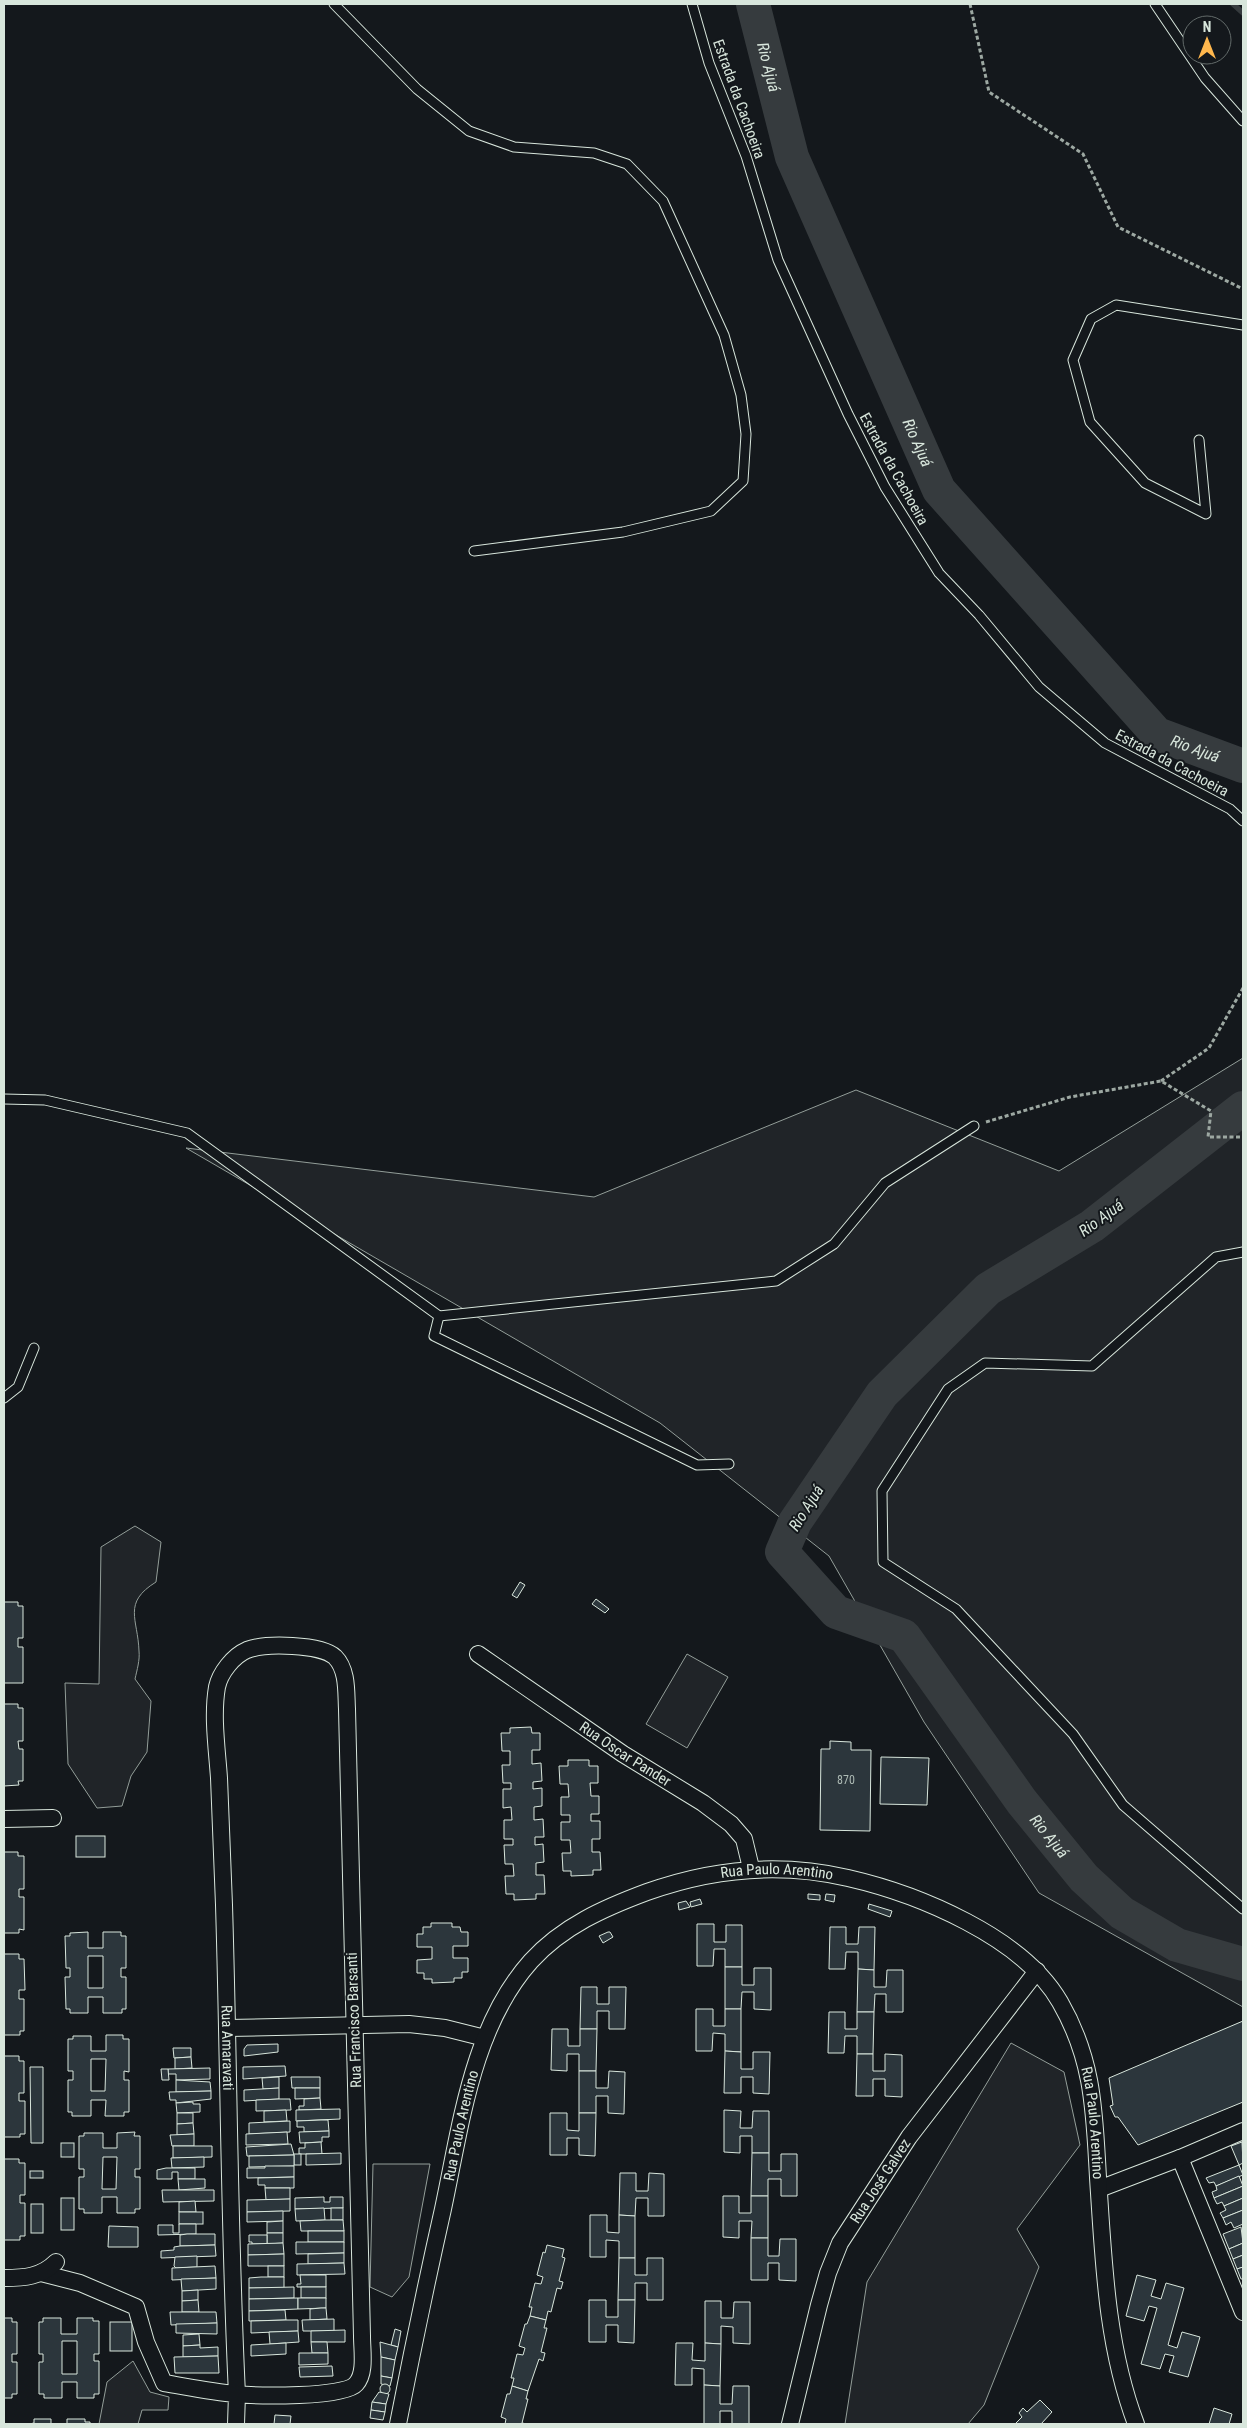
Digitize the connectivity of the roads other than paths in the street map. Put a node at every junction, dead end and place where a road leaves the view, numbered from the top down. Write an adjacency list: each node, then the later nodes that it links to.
1 (334, 4): 7 (lane)
2 (692, 4): 8 (lane, Estrada da Cachoeira)
3 (1155, 4): 4 (lane)
4 (1243, 121)
5 (1243, 325): 6 (lane)
6 (1199, 440)
7 (474, 551)
8 (1243, 821)
9 (4, 1099): 12 (lane)
10 (974, 1126): 12 (lane)
11 (1243, 1252): 21 (lane)
12 (439, 1316): 15 (lane)
13 (34, 1348): 14 (lane)
14 (4, 1398)
15 (729, 1464)
16 (478, 1654): 20 (street, Rua Oscar Pander)
17 (224, 1672): 23 (street, Rua Francisco Barsanti); 24 (street, Rua Amaravati)
18 (4, 1818): 19 (street)
19 (53, 1818)
20 (751, 1868): 22 (street, Rua Paulo Arentino); 25 (street, Rua Paulo Arentino)
21 (1243, 1909)
22 (1037, 1971): 28 (street, Rua Paulo Arentino); 36 (street, Rua José Galvez)
23 (355, 2024): 24 (street); 25 (street); 33 (street, Rua Francisco Barsanti)
24 (228, 2028): 33 (street, Rua Amaravati)
25 (485, 2038): 35 (street, Rua Paulo Arentino)
26 (1243, 2131): 27 (street)
27 (1180, 2158): 28 (street); 32 (street)
28 (1098, 2189): 37 (street, Rua Paulo Arentino)
29 (56, 2262): 30 (street)
30 (41, 2273): 31 (street); 33 (street)
31 (4, 2278)
32 (1243, 2312)
33 (237, 2394): 34 (street, Rua Amaravati)
34 (236, 2424)
35 (398, 2424)
36 (790, 2424)
37 (1136, 2424)

